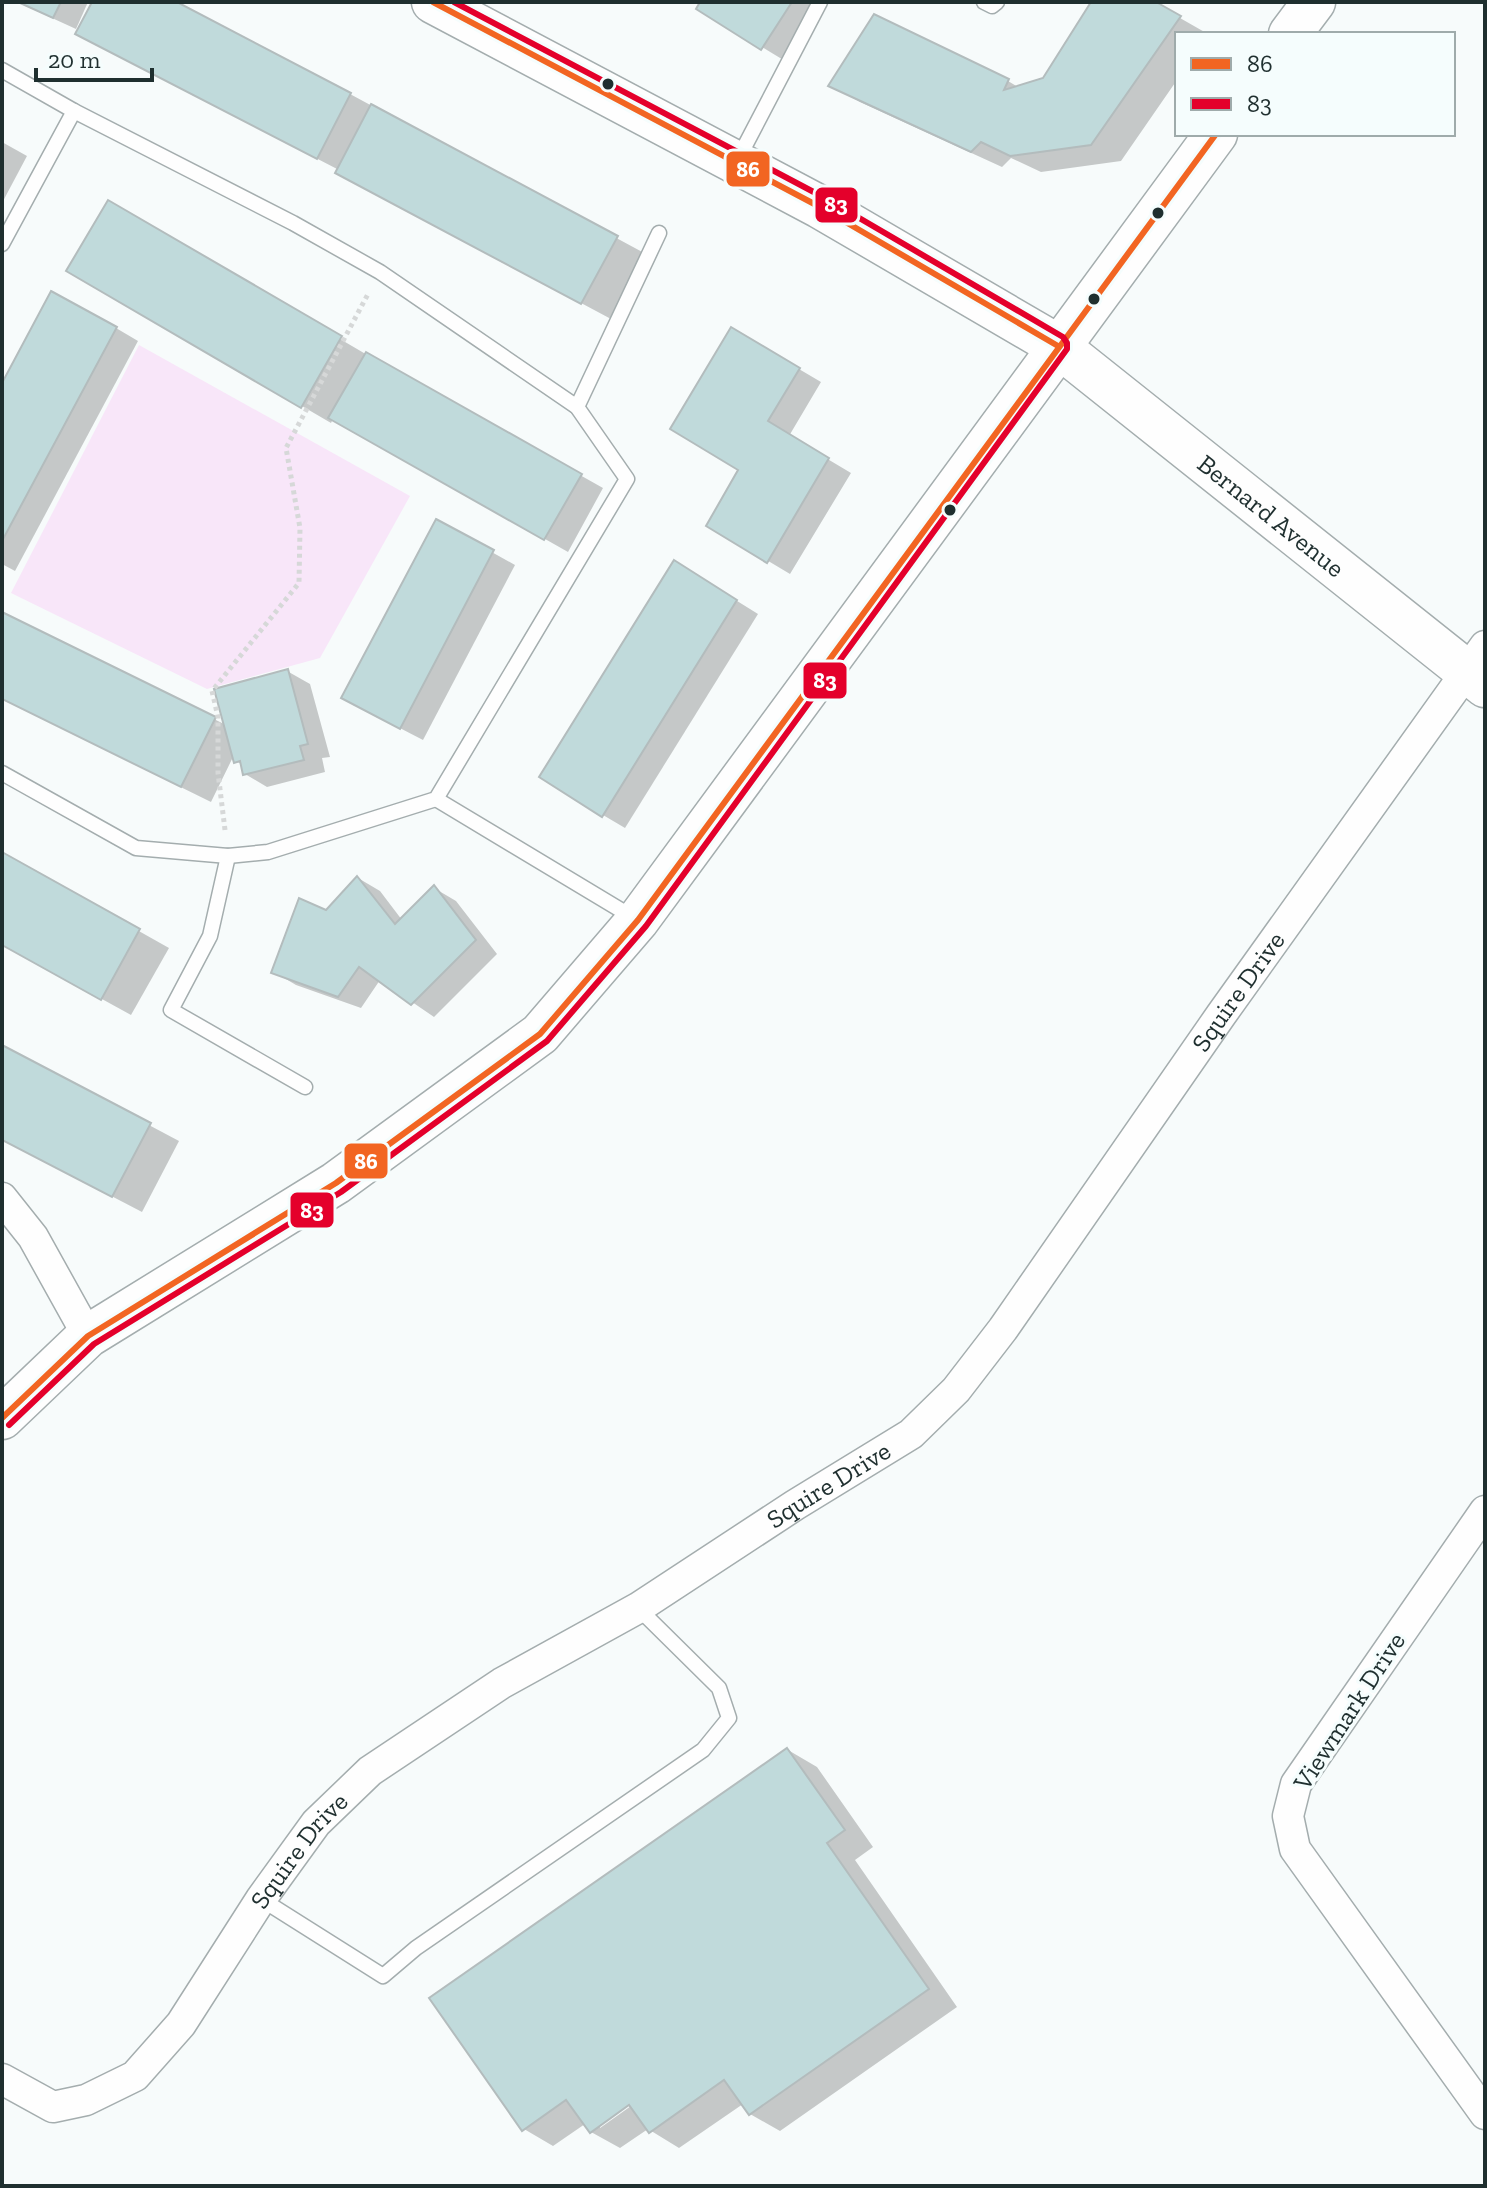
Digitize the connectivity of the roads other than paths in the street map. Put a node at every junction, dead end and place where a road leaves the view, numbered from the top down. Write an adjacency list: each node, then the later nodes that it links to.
1 (433, 2): 10 (street, Bernard Avenue)
2 (820, 2): 10 (lane)
3 (984, 2): 4 (lane)
4 (997, 2)
5 (1314, 2): 6 (street)
6 (1292, 32)
7 (2, 70): 8 (lane)
8 (74, 111): 12 (lane); 14 (lane)
9 (1215, 136): 13 (street)
10 (736, 163): 13 (street, Bernard Avenue)
11 (659, 233): 14 (lane)
12 (2, 244)
13 (1058, 346): 15 (street, Bernard Avenue); 19 (street)
14 (577, 407): 17 (lane)
15 (1479, 668): 25 (street, Squire Drive)
16 (2, 773): 18 (lane)
17 (436, 799): 18 (lane); 19 (lane)
18 (228, 856): 20 (lane)
19 (638, 920): 22 (street)
20 (305, 1087)
21 (2, 1198): 22 (street)
22 (88, 1336): 23 (street)
23 (2, 1418)
24 (1485, 1511): 28 (street, Viewmark Drive)
25 (638, 1608): 26 (street, Squire Drive); 26 (lane)
26 (261, 1899): 27 (street, Squire Drive)
27 (2, 2079)
28 (1485, 2114)

